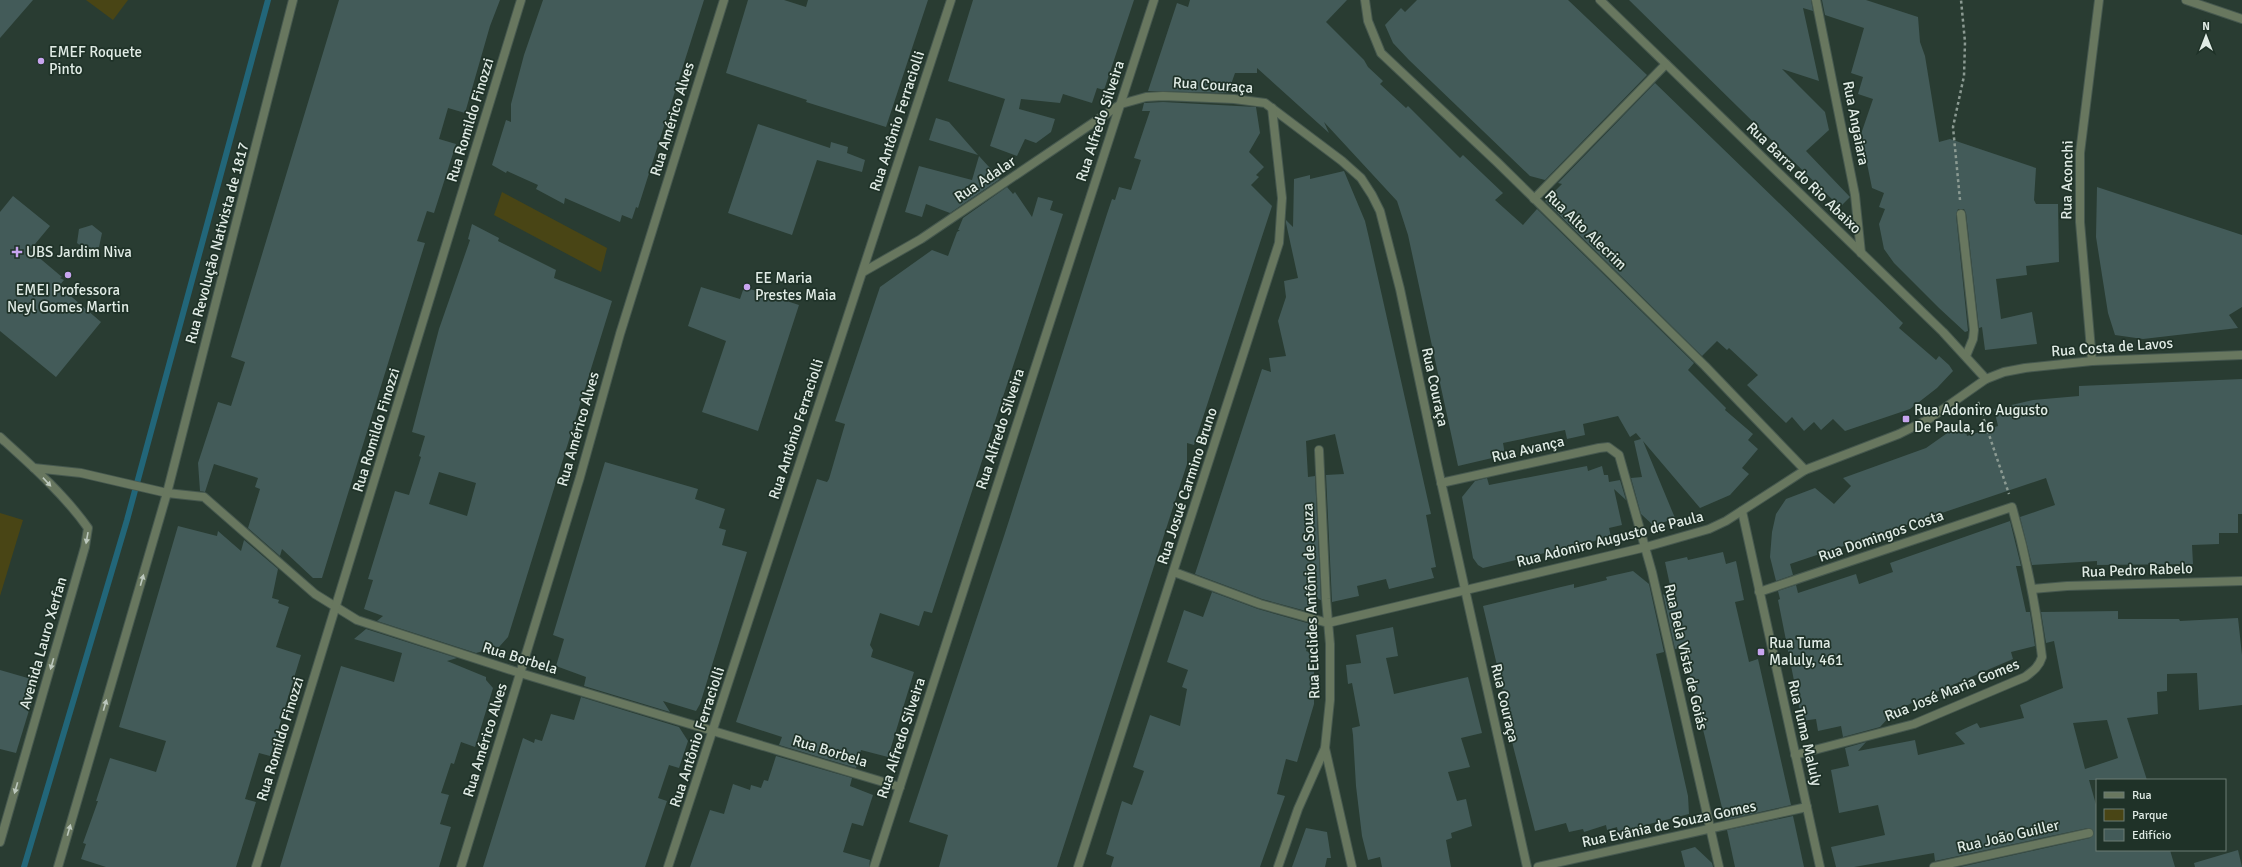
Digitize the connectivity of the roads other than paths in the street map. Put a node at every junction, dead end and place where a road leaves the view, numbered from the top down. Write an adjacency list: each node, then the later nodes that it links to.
1 (293, 0): 29 (street, Rua Revolução Nativista de 1817)
2 (521, 0): 37 (street, Rua Romildo Finozzi)
3 (724, 0): 39 (street, Rua Américo Alves)
4 (951, 0): 18 (street, Rua Antônio Ferraciolli)
5 (1154, 0): 13 (street, Rua Alfredo Silveira)
6 (1365, 0): 15 (street, Rua Alto Alecrim)
7 (1600, 0): 12 (street, Rua Barra do Rio Abaixo)
8 (1816, 0): 17 (street, Rua Angaiara)
9 (2099, 0): 21 (street, Rua Aconchi)
10 (2186, 0): 11 (street)
11 (2242, 19)
12 (1666, 64): 15 (street); 17 (street, Rua Barra do Rio Abaixo)
13 (1121, 104): 14 (street, Rua Couraça); 18 (street, Rua Adalar); 43 (street, Rua Alfredo Silveira)
14 (1272, 108): 28 (street, Rua Couraça); 32 (street, Rua Josué Carmino Bruno)
15 (1534, 199): 27 (street, Rua Alto Alecrim)
16 (1962, 214): 20 (street)
17 (1861, 253): 20 (street, Rua Barra do Rio Abaixo)
18 (862, 272): 40 (street, Rua Antônio Ferraciolli)
19 (2242, 355): 21 (street, Rua Costa de Lavos)
20 (1966, 356): 22 (street, Rua Barra do Rio Abaixo)
21 (2092, 361): 22 (street, Rua Costa de Lavos)
22 (1986, 379): 27 (street, Rua Adoniro Augusto de Paula)
23 (0, 437): 26 (street)
24 (1319, 450): 38 (street, Rua Euclides Antônio de Souza)
25 (1619, 455): 28 (street, Rua Avança); 31 (street, Rua Bela Vista de Goiás)
26 (34, 468): 29 (street, Rua Borbela); 47 (street, Avenida Lauro Xerfan, one-way to 47)
27 (1805, 470): 30 (street, Rua Adoniro Augusto de Paula)
28 (1441, 483): 35 (street, Rua Couraça)
29 (167, 493): 37 (street, Rua Borbela); 48 (street, one-way to 29)
30 (1742, 511): 31 (street, Rua Adoniro Augusto de Paula); 36 (street, Rua Tuma Maluly)
31 (1646, 547): 35 (street, Rua Adoniro Augusto de Paula); 45 (street, Rua Bela Vista de Goiás)
32 (1174, 572): 38 (street); 53 (street, Rua Josué Carmino Bruno)
33 (2242, 581): 34 (street, Rua Pedro Rabelo)
34 (2032, 589): 36 (street, Rua Domingos Costa); 42 (street, Rua José Maria Gomes)
35 (1465, 590): 38 (street, Rua Adoniro Augusto de Paula); 56 (street, Rua Couraça)
36 (1759, 592): 42 (street, Rua Tuma Maluly)
37 (335, 608): 39 (street, Rua Borbela); 49 (street, Rua Romildo Finozzi)
38 (1328, 623): 41 (street, Rua Euclides Antônio de Souza)
39 (520, 673): 40 (street, Rua Borbela); 50 (street, Rua Américo Alves)
40 (714, 730): 43 (street, Rua Borbela); 51 (street, Rua Antônio Ferraciolli)
41 (1325, 748): 54 (street); 55 (street, Rua Euclides Antônio de Souza)
42 (1795, 756): 44 (street, Rua Tuma Maluly)
43 (900, 787): 52 (street, Rua Alfredo Silveira)
44 (1807, 807): 45 (street, Rua Evânia de Souza Gomes); 59 (street, Rua Tuma Maluly)
45 (1711, 829): 57 (street, Rua Evânia de Souza Gomes); 58 (street, Rua Bela Vista de Goiás)
46 (2089, 833): 60 (street, Rua João Guiller)
47 (0, 842)
48 (58, 867)
49 (256, 867)
50 (461, 867)
51 (668, 867)
52 (874, 867)
53 (1078, 867)
54 (1278, 867)
55 (1352, 867)
56 (1527, 867)
57 (1538, 867)
58 (1719, 867)
59 (1820, 867)
60 (1934, 867)

